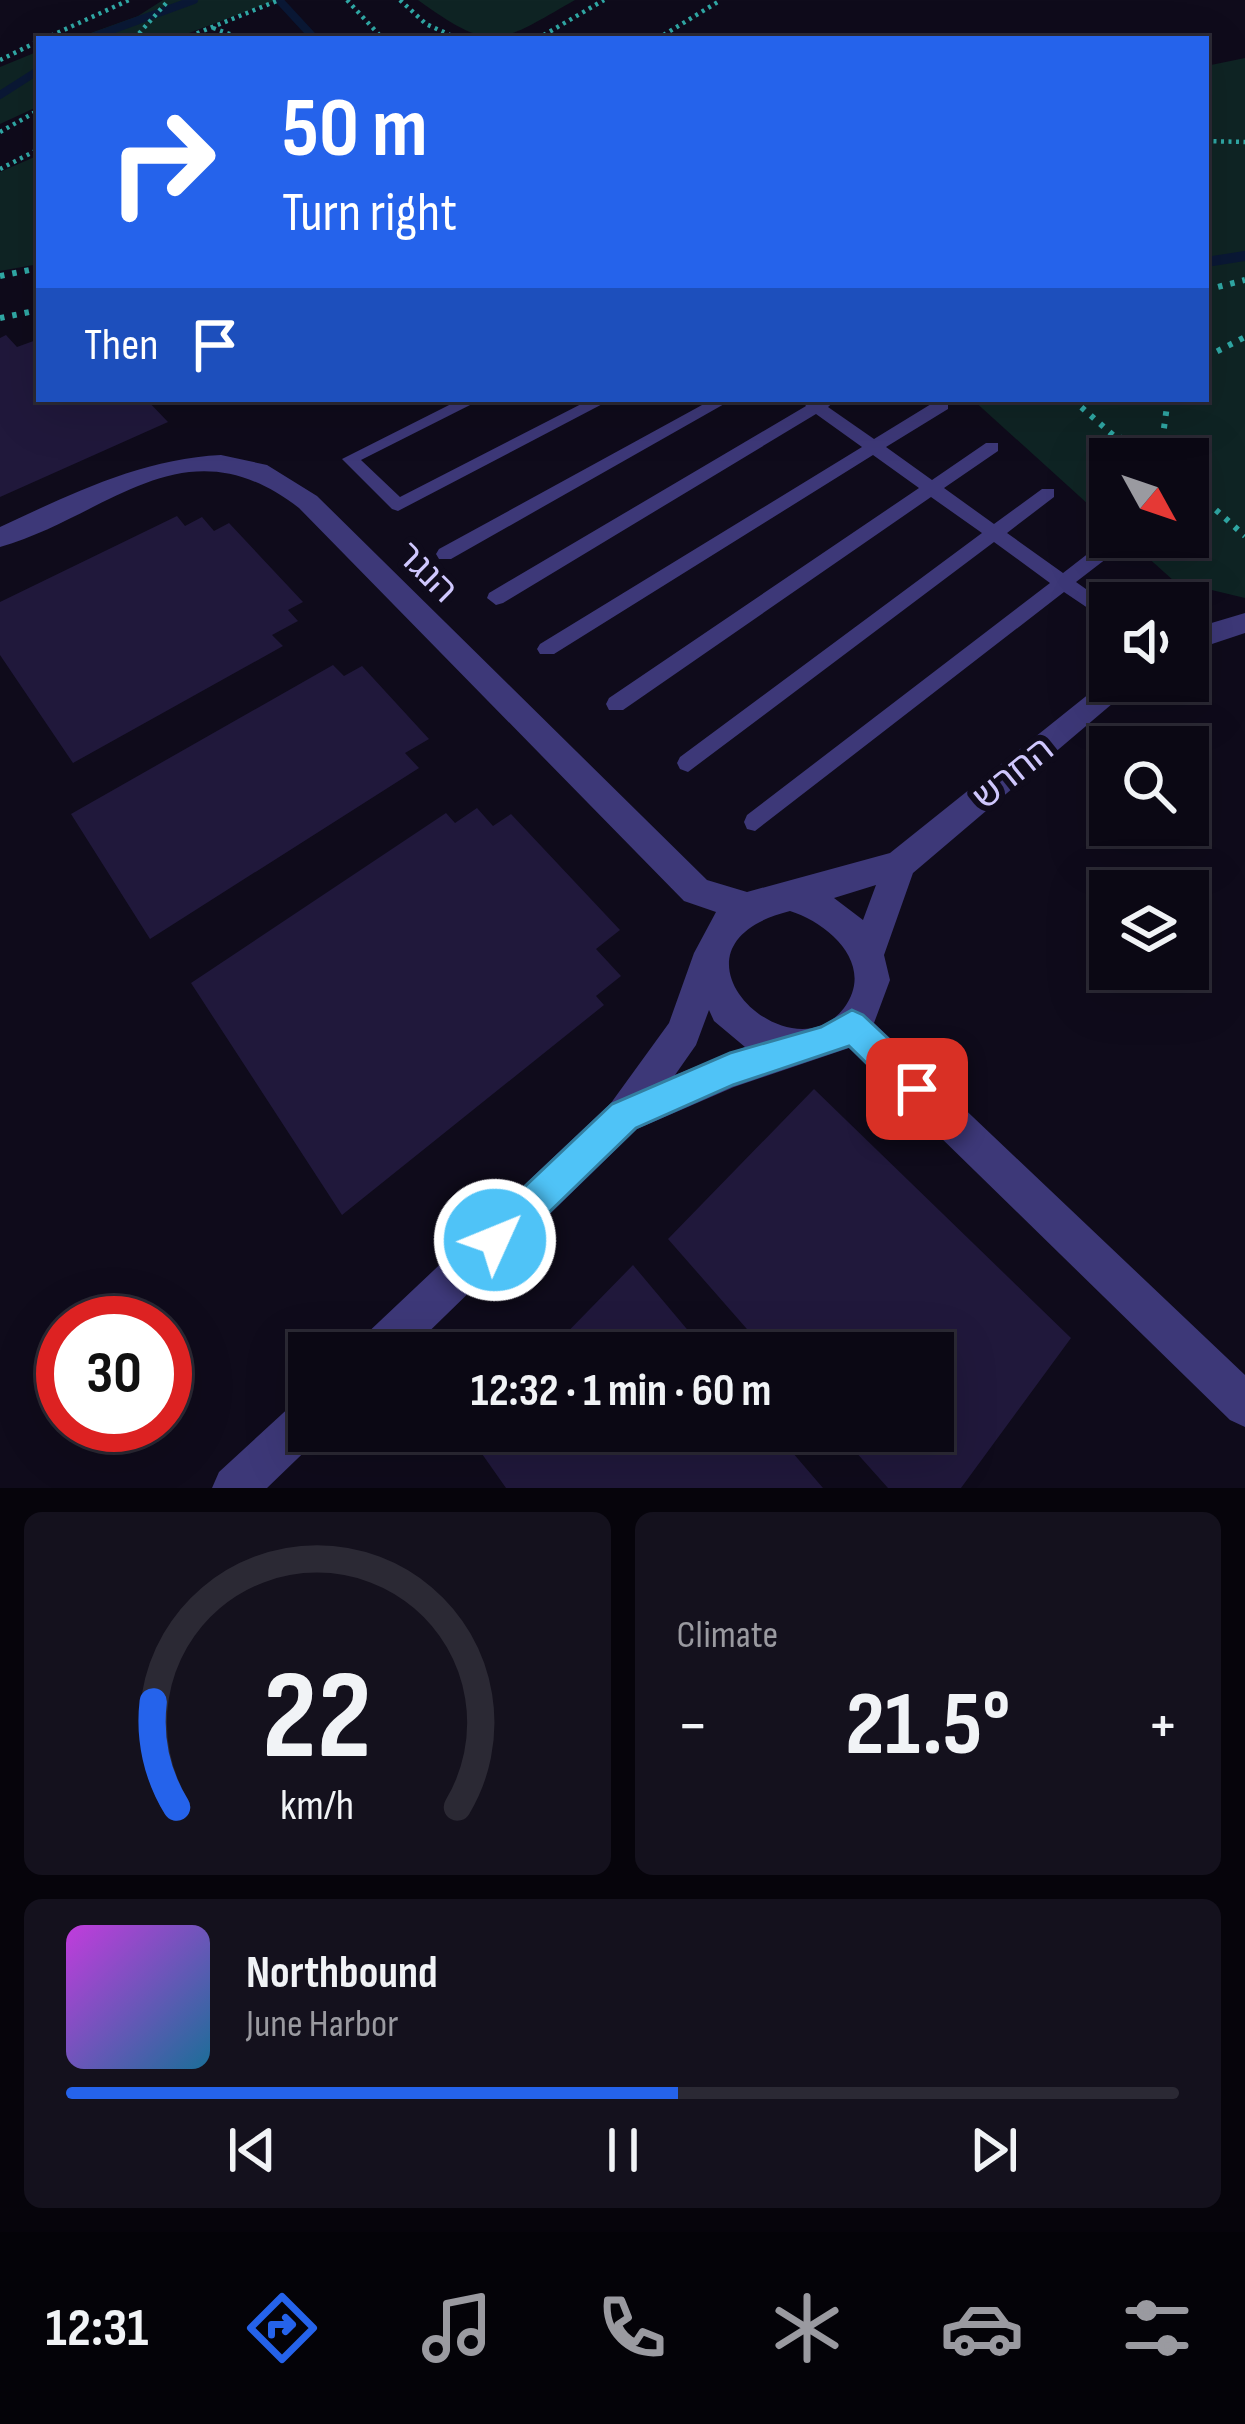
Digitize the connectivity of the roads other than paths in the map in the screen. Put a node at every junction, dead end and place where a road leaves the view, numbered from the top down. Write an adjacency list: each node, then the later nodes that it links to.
1 (469, 402): 2 (lane)
2 (598, 402)
3 (720, 402): 13 (lane)
4 (815, 402): 16 (lane)
5 (818, 402): 7 (lane)
6 (942, 406): 7 (lane)
7 (875, 447): 9 (lane); 20 (lane)
8 (992, 447): 9 (lane)
9 (933, 488): 11 (lane); 22 (lane)
10 (1048, 493): 11 (lane)
11 (995, 533): 15 (lane); 23 (lane)
12 (0, 538): 27 (street, הנגר)
13 (445, 554)
14 (1096, 558): 15 (lane)
15 (1065, 583): 17 (lane); 24 (lane)
16 (496, 598)
17 (1089, 601)
18 (1245, 623): 19 (street)
19 (1209, 634)
20 (547, 649)
21 (1100, 702): 25 (street, החרש)
22 (616, 704)
23 (688, 763)
24 (754, 822)
25 (900, 864): 26 (street, החרש); 29 (street)
26 (790, 896): 27 (street); 29 (street)
27 (744, 906): 28 (street)
28 (711, 953): 31 (street); 32 (street)
29 (868, 954): 30 (street)
30 (852, 1026): 31 (street); 34 (street)
31 (801, 1046): 32 (street)
32 (624, 1116): 33 (street)
33 (399, 1332)
34 (1245, 1405)
35 (288, 1438): 36 (street)
36 (235, 1488)

